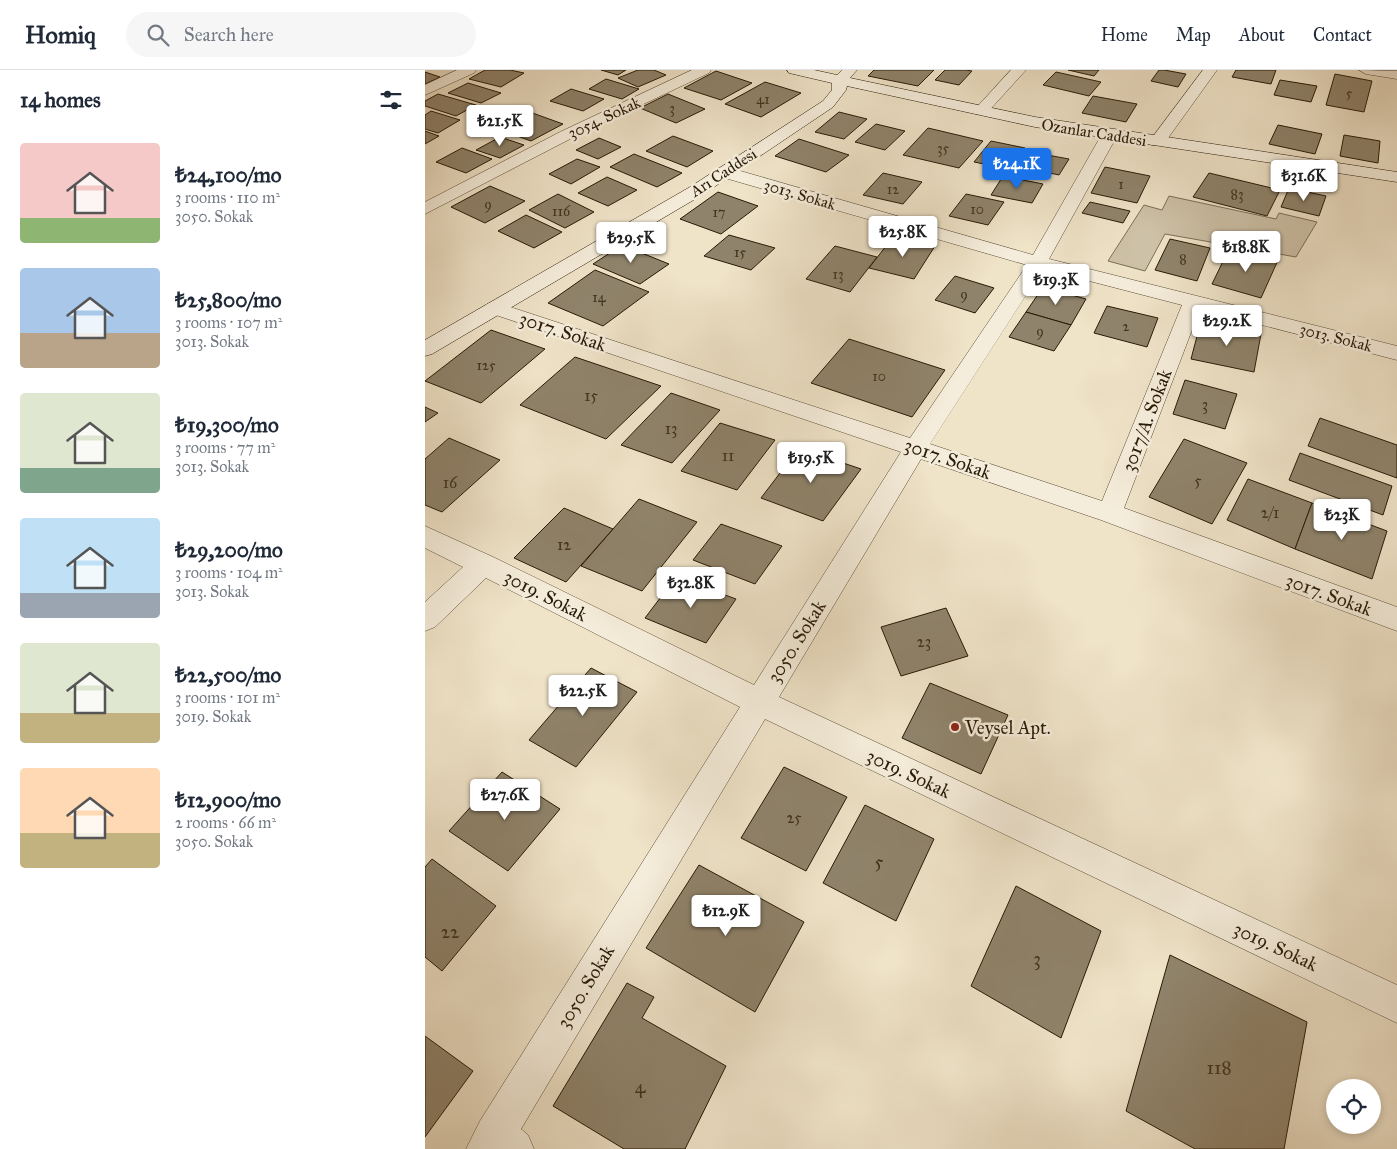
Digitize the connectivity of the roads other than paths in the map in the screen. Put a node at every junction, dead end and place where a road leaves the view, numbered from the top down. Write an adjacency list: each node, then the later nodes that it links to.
1 (469, 70): 9 (street)
2 (704, 70): 15 (street, 3054. Sokak)
3 (794, 70): 7 (street, Ozanlar Caddesi)
4 (1019, 70): 10 (street)
5 (1210, 70): 12 (street)
6 (1367, 70): 8 (street)
7 (845, 75): 10 (street, Ozanlar Caddesi); 13 (street, Arı Caddesi)
8 (1397, 75)
9 (425, 91)
10 (981, 111): 11 (street, Ozanlar Caddesi)
11 (1110, 134): 12 (street, Ozanlar Caddesi); 16 (street, 3050. Sokak)
12 (1157, 142): 14 (street, Ozanlar Caddesi)
13 (724, 172): 16 (street, 3013. Sokak); 18 (street, Arı Caddesi)
14 (1397, 177)
15 (425, 209)
16 (1038, 262): 17 (street, 3013. Sokak); 21 (street, 3050. Sokak)
17 (1194, 300): 20 (street, 3013. Sokak); 22 (street, 3017/A. Sokak)
18 (494, 308): 19 (street, Arı Caddesi); 21 (street, 3017. Sokak)
19 (425, 349)
20 (1397, 353)
21 (916, 447): 22 (street, 3017. Sokak); 27 (street, 3050. Sokak)
22 (1110, 513): 26 (street, 3017. Sokak)
23 (425, 536): 24 (street, 3019. Sokak)
24 (484, 564): 25 (street); 27 (street, 3019. Sokak)
25 (425, 619)
26 (1397, 619)
27 (759, 702): 28 (street, 3019. Sokak); 29 (street, 3050. Sokak)
28 (1397, 1004)
29 (498, 1144)

